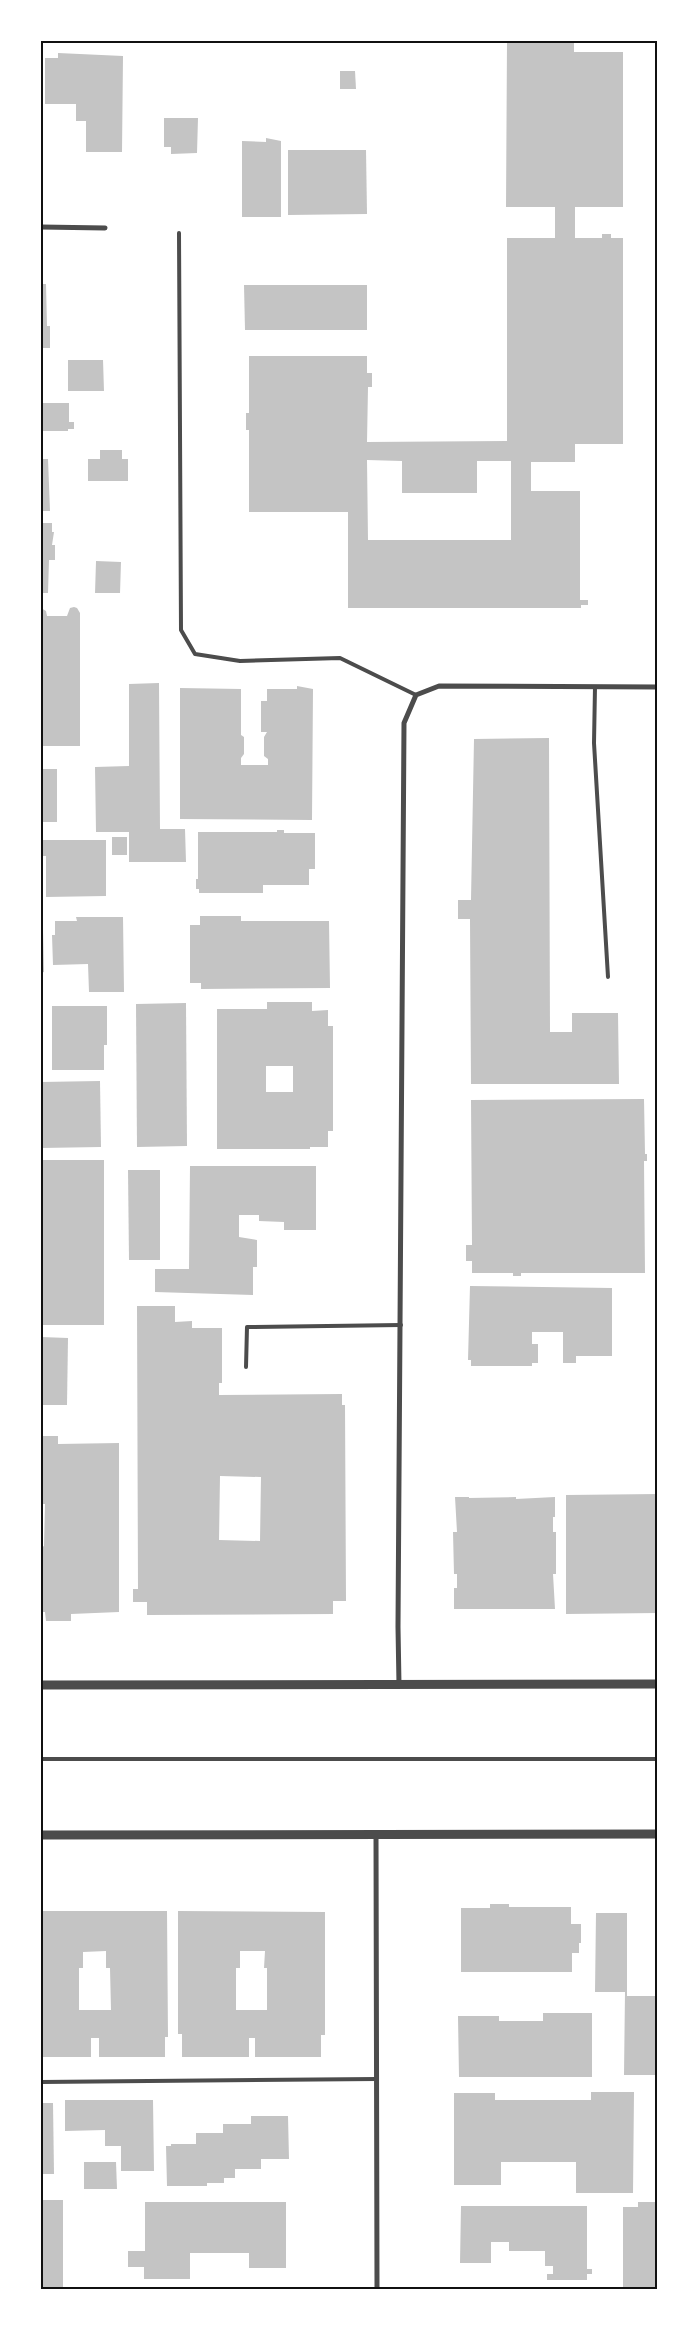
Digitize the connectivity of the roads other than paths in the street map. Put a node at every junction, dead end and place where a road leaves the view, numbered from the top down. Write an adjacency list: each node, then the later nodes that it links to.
1 (41, 227): 2 (street)
2 (106, 228)
3 (180, 233): 6 (lane)
4 (595, 687): 5 (street); 6 (street); 7 (lane)
5 (658, 688)
6 (416, 695): 8 (street)
7 (608, 976)
8 (401, 1325): 9 (lane); 11 (street)
9 (246, 1367)
10 (658, 1684): 11 (street)
11 (399, 1685): 12 (street)
12 (41, 1686)
13 (658, 1759): 14 (lane)
14 (41, 1760)
15 (658, 1834): 17 (street)
16 (41, 1835): 17 (street)
17 (376, 1835): 18 (street)
18 (377, 2079): 19 (lane); 20 (street)
19 (41, 2082)
20 (377, 2289)

